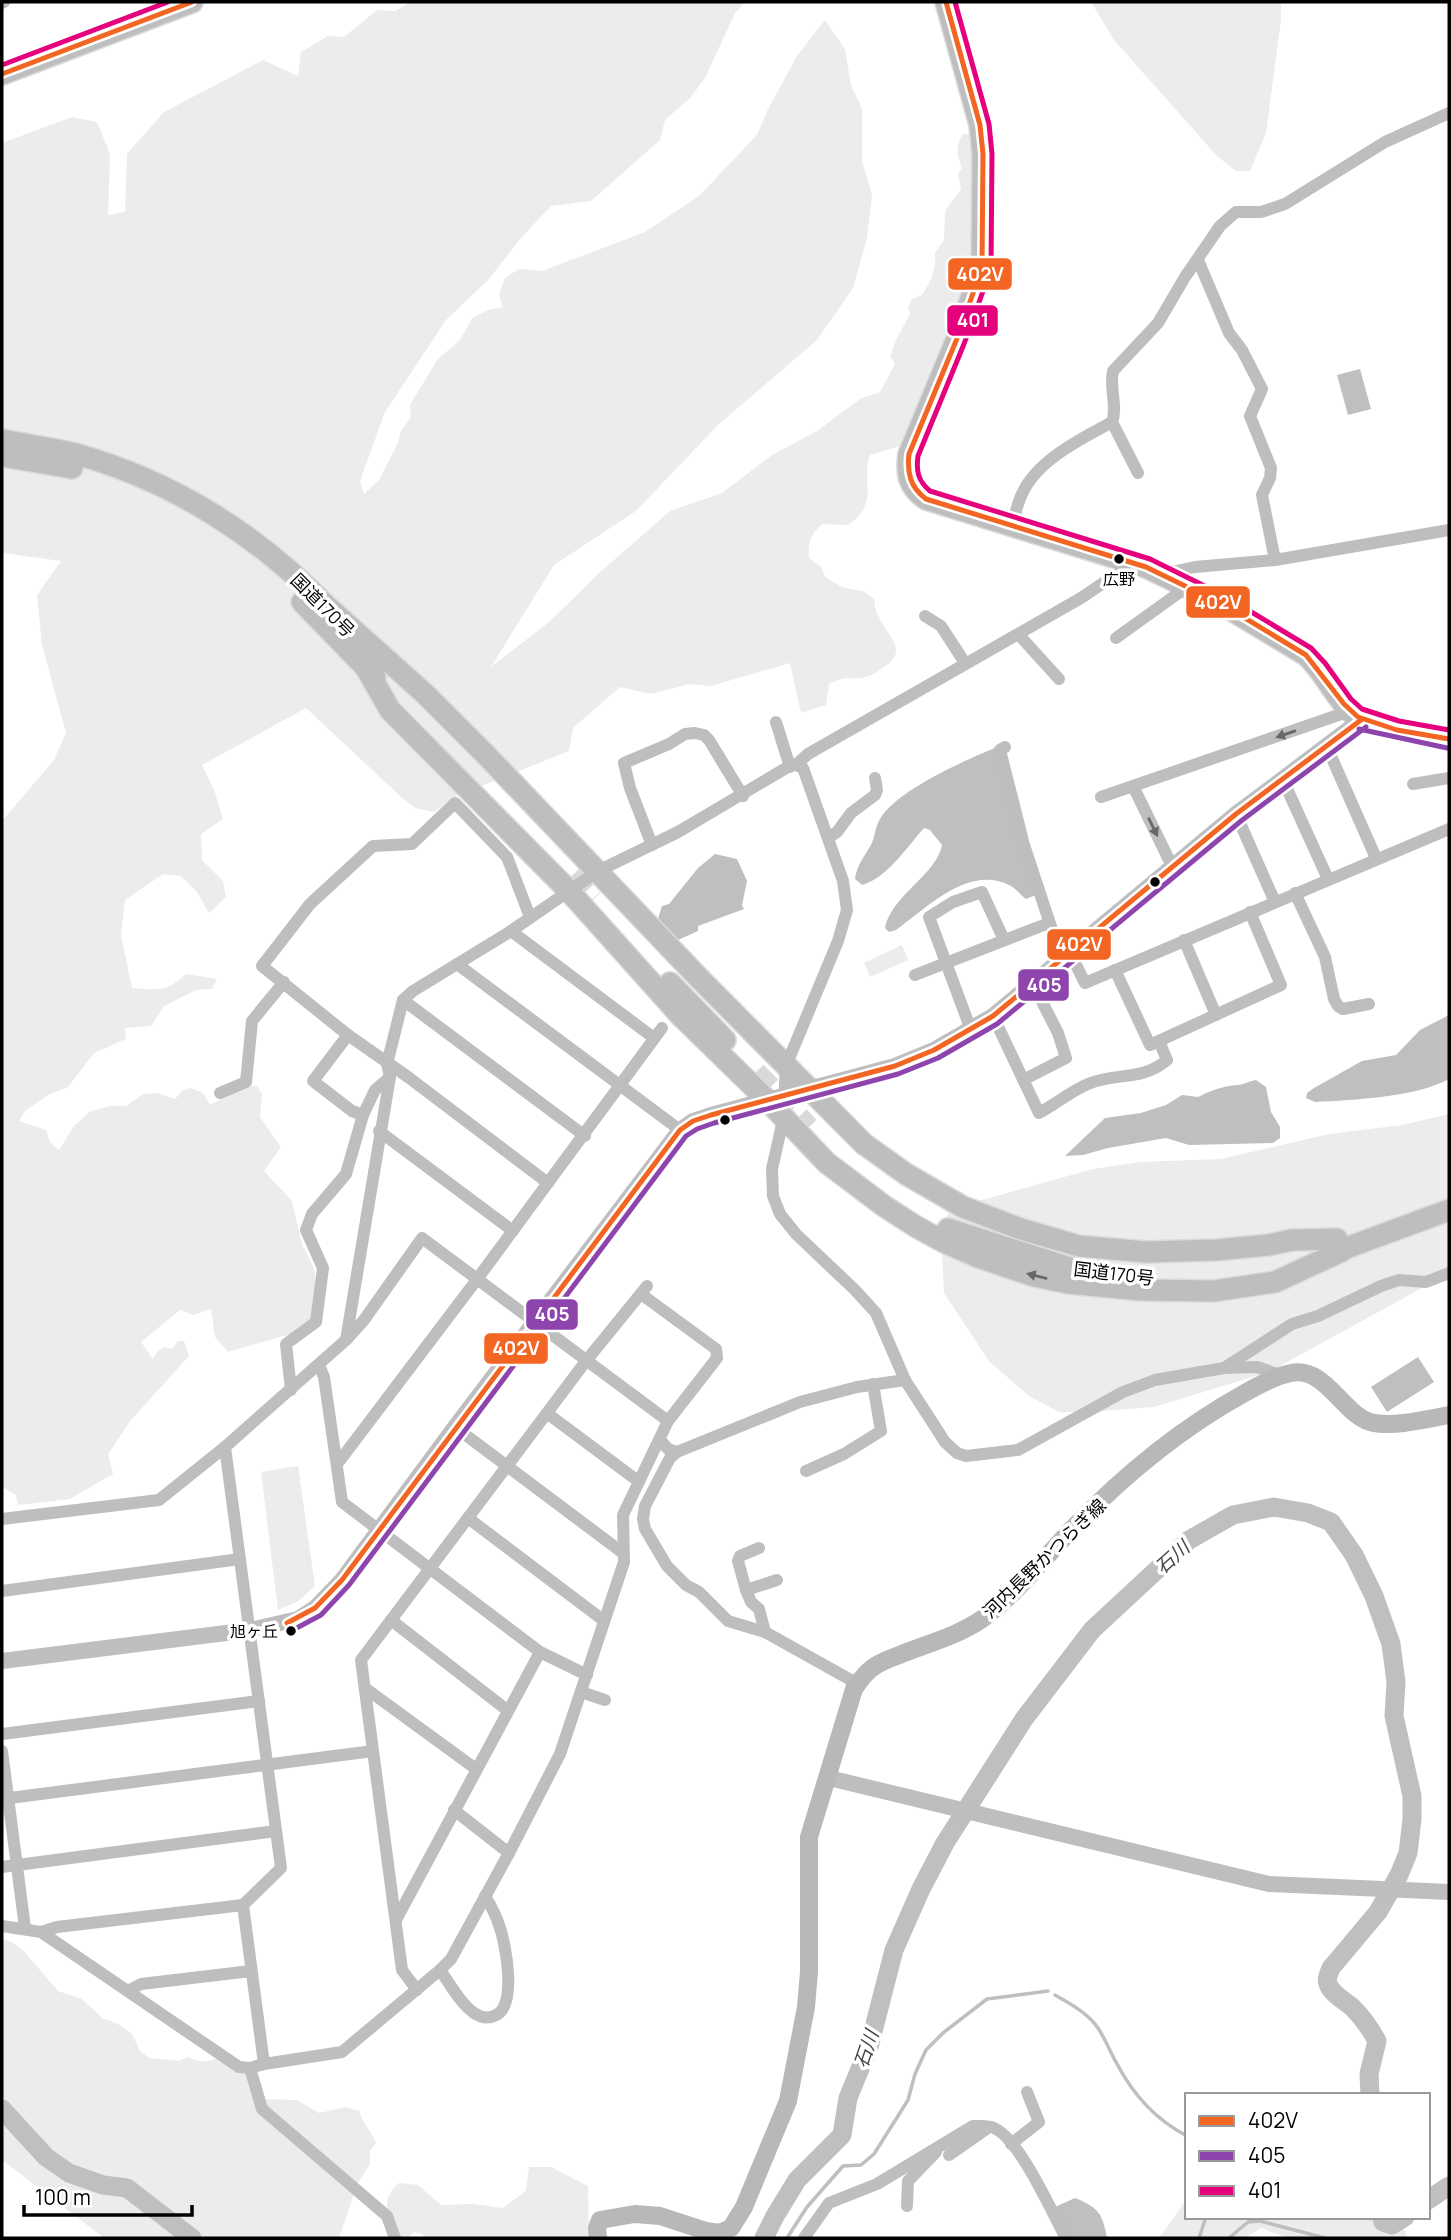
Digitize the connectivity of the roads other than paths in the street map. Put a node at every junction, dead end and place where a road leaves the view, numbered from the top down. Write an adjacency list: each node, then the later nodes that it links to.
1 (192, 2): 3 (highway)
2 (946, 2): 10 (highway)
3 (2, 74)
4 (1449, 113): 5 (street)
5 (1198, 260): 6 (street); 12 (street)
6 (1112, 422): 9 (street); 10 (street)
7 (2, 440): 40 (highway, 国道170号)
8 (2, 456): 40 (highway, 国道170号)
9 (1138, 473)
10 (1012, 526): 13 (highway)
11 (1449, 530): 12 (street)
12 (1275, 560): 14 (street)
13 (1133, 563): 14 (highway); 17 (street)
14 (1162, 574): 15 (highway)
15 (1186, 587): 18 (street); 21 (highway)
16 (925, 616): 19 (street)
17 (1019, 635): 19 (street); 20 (street)
18 (1116, 638)
19 (965, 663): 26 (street)
20 (1059, 679)
21 (1356, 716): 23 (highway); 25 (street); 31 (street, one-way to 31)
22 (776, 722): 26 (street)
23 (1449, 739)
24 (1004, 747): 47 (street)
25 (1327, 747): 29 (street); 38 (street)
26 (794, 765): 32 (street); 36 (street)
27 (875, 778): 36 (street)
28 (1449, 778): 30 (street)
29 (1283, 780): 34 (street); 41 (street)
30 (1413, 784)
31 (1133, 786): 33 (street); 39 (street, one-way to 39)
32 (743, 796): 37 (street); 37 (street)
33 (1101, 797)
34 (1236, 814): 39 (street); 44 (street)
35 (1449, 829): 38 (street)
36 (828, 838): 65 (street)
37 (652, 845): 40 (street)
38 (1376, 858): 41 (street)
39 (1173, 868): 51 (street)
40 (578, 877): 46 (street); 65 (highway); 71 (highway)
41 (1328, 879): 42 (street)
42 (1295, 893): 44 (street); 59 (street)
43 (595, 896): 65 (highway)
44 (1275, 902): 45 (street)
45 (1250, 912): 50 (street); 60 (street)
46 (530, 917): 48 (street); 56 (street)
47 (1049, 923): 49 (street); 51 (street)
48 (511, 931): 52 (street); 68 (street)
49 (1004, 940): 53 (street); 53 (street)
50 (1184, 940): 54 (street); 60 (street)
51 (1066, 956): 54 (street); 57 (street)
52 (457, 964): 58 (street); 68 (street)
53 (946, 965): 55 (street); 62 (street)
54 (1115, 970): 64 (street)
55 (915, 975)
56 (284, 982): 63 (street); 70 (street)
57 (1033, 984): 61 (street); 67 (street)
58 (403, 1000): 66 (street); 77 (street)
59 (1369, 1004)
60 (1216, 1015): 64 (street)
61 (993, 1016): 62 (street); 67 (street)
62 (971, 1030): 69 (street)
63 (348, 1035): 66 (street); 72 (street)
64 (1159, 1041): 67 (street)
65 (769, 1067): 69 (highway); 71 (street)
66 (388, 1070): 72 (street); 76 (street); 78 (street)
67 (1023, 1080)
68 (620, 1087): 75 (street); 77 (street)
69 (808, 1089): 71 (street); 82 (highway)
70 (220, 1093)
71 (775, 1097): 73 (highway); 75 (street)
72 (363, 1115): 93 (street)
73 (783, 1120): 82 (highway, one-way to 73); 91 (street)
74 (813, 1121): 82 (highway, 国道170号)
75 (680, 1130): 85 (street)
76 (380, 1131): 81 (street); 86 (street)
77 (585, 1136): 78 (street)
78 (548, 1183): 81 (street)
79 (1449, 1196): 82 (highway, 国道170号)
80 (1449, 1209): 82 (highway, 国道170号)
81 (513, 1231): 84 (street)
82 (1339, 1245)
83 (1449, 1273): 89 (street)
84 (478, 1278): 85 (street); 86 (street); 101 (street)
85 (535, 1320): 87 (street); 97 (street)
86 (346, 1340): 88 (street)
87 (586, 1361): 94 (street); 96 (street); 96 (street)
88 (319, 1365): 93 (street); 101 (street)
89 (1224, 1368): 90 (street); 91 (street)
90 (1283, 1376): 95 (main road, 河内長野かつらぎ線); 122 (main road, 河内長野かつらぎ線)
91 (905, 1380): 92 (street)
92 (873, 1384): 100 (street); 103 (street)
93 (290, 1390): 99 (street)
94 (548, 1414): 102 (street); 104 (street)
95 (1449, 1415)
96 (668, 1421): 98 (street)
97 (455, 1427): 102 (street); 107 (street)
98 (660, 1440): 100 (street); 104 (street)
99 (225, 1447): 106 (street); 110 (street)
100 (677, 1452): 118 (street)
101 (338, 1463): 107 (street)
102 (508, 1467): 105 (street); 109 (street)
103 (806, 1471)
104 (638, 1481): 109 (street)
105 (468, 1518): 111 (street); 116 (street)
106 (2, 1519)
107 (378, 1530): 111 (street); 117 (street)
108 (759, 1548): 113 (street)
109 (623, 1553): 116 (street)
110 (240, 1559): 114 (street); 117 (street)
111 (430, 1568): 115 (street); 119 (street)
112 (777, 1580): 113 (street)
113 (746, 1590): 118 (street)
114 (2, 1591)
115 (391, 1620): 123 (street); 127 (street)
116 (603, 1620): 121 (street)
117 (250, 1630): 120 (street); 126 (street)
118 (765, 1632): 122 (street)
119 (540, 1652): 121 (street); 127 (street)
120 (2, 1661)
121 (587, 1675): 124 (street)
122 (858, 1684): 133 (main road)
123 (365, 1688): 130 (street); 132 (street)
124 (581, 1692): 125 (street); 137 (street)
125 (605, 1700)
126 (259, 1701): 128 (street); 131 (street)
127 (507, 1710): 132 (street)
128 (2, 1734)
129 (2, 1751): 134 (street)
130 (373, 1751): 131 (street); 143 (street)
131 (267, 1764): 134 (street); 136 (street)
132 (476, 1769): 135 (street)
133 (829, 1778): 140 (street); 157 (main road)
134 (5, 1799): 138 (street)
135 (454, 1810): 137 (street); 143 (street)
136 (276, 1831): 138 (street); 142 (street)
137 (509, 1853): 141 (street)
138 (16, 1865): 139 (street); 145 (street)
139 (2, 1867)
140 (1449, 1892)
141 (485, 1896): 147 (street); 147 (street)
142 (243, 1905): 146 (street); 148 (street)
143 (396, 1921): 149 (street)
144 (2, 1926): 145 (street)
145 (25, 1928): 146 (street)
146 (41, 1932): 150 (street)
147 (440, 1970): 149 (street)
148 (251, 1971): 150 (street); 151 (street)
149 (417, 1990): 151 (street)
150 (128, 1991): 152 (street)
151 (264, 2064): 152 (street)
152 (250, 2068): 158 (street)
153 (1027, 2092): 154 (street)
154 (1011, 2144): 155 (street); 160 (street)
155 (945, 2150): 156 (street); 159 (street)
156 (907, 2206)
157 (597, 2233)
158 (396, 2238)
159 (804, 2238)
160 (1066, 2238)

